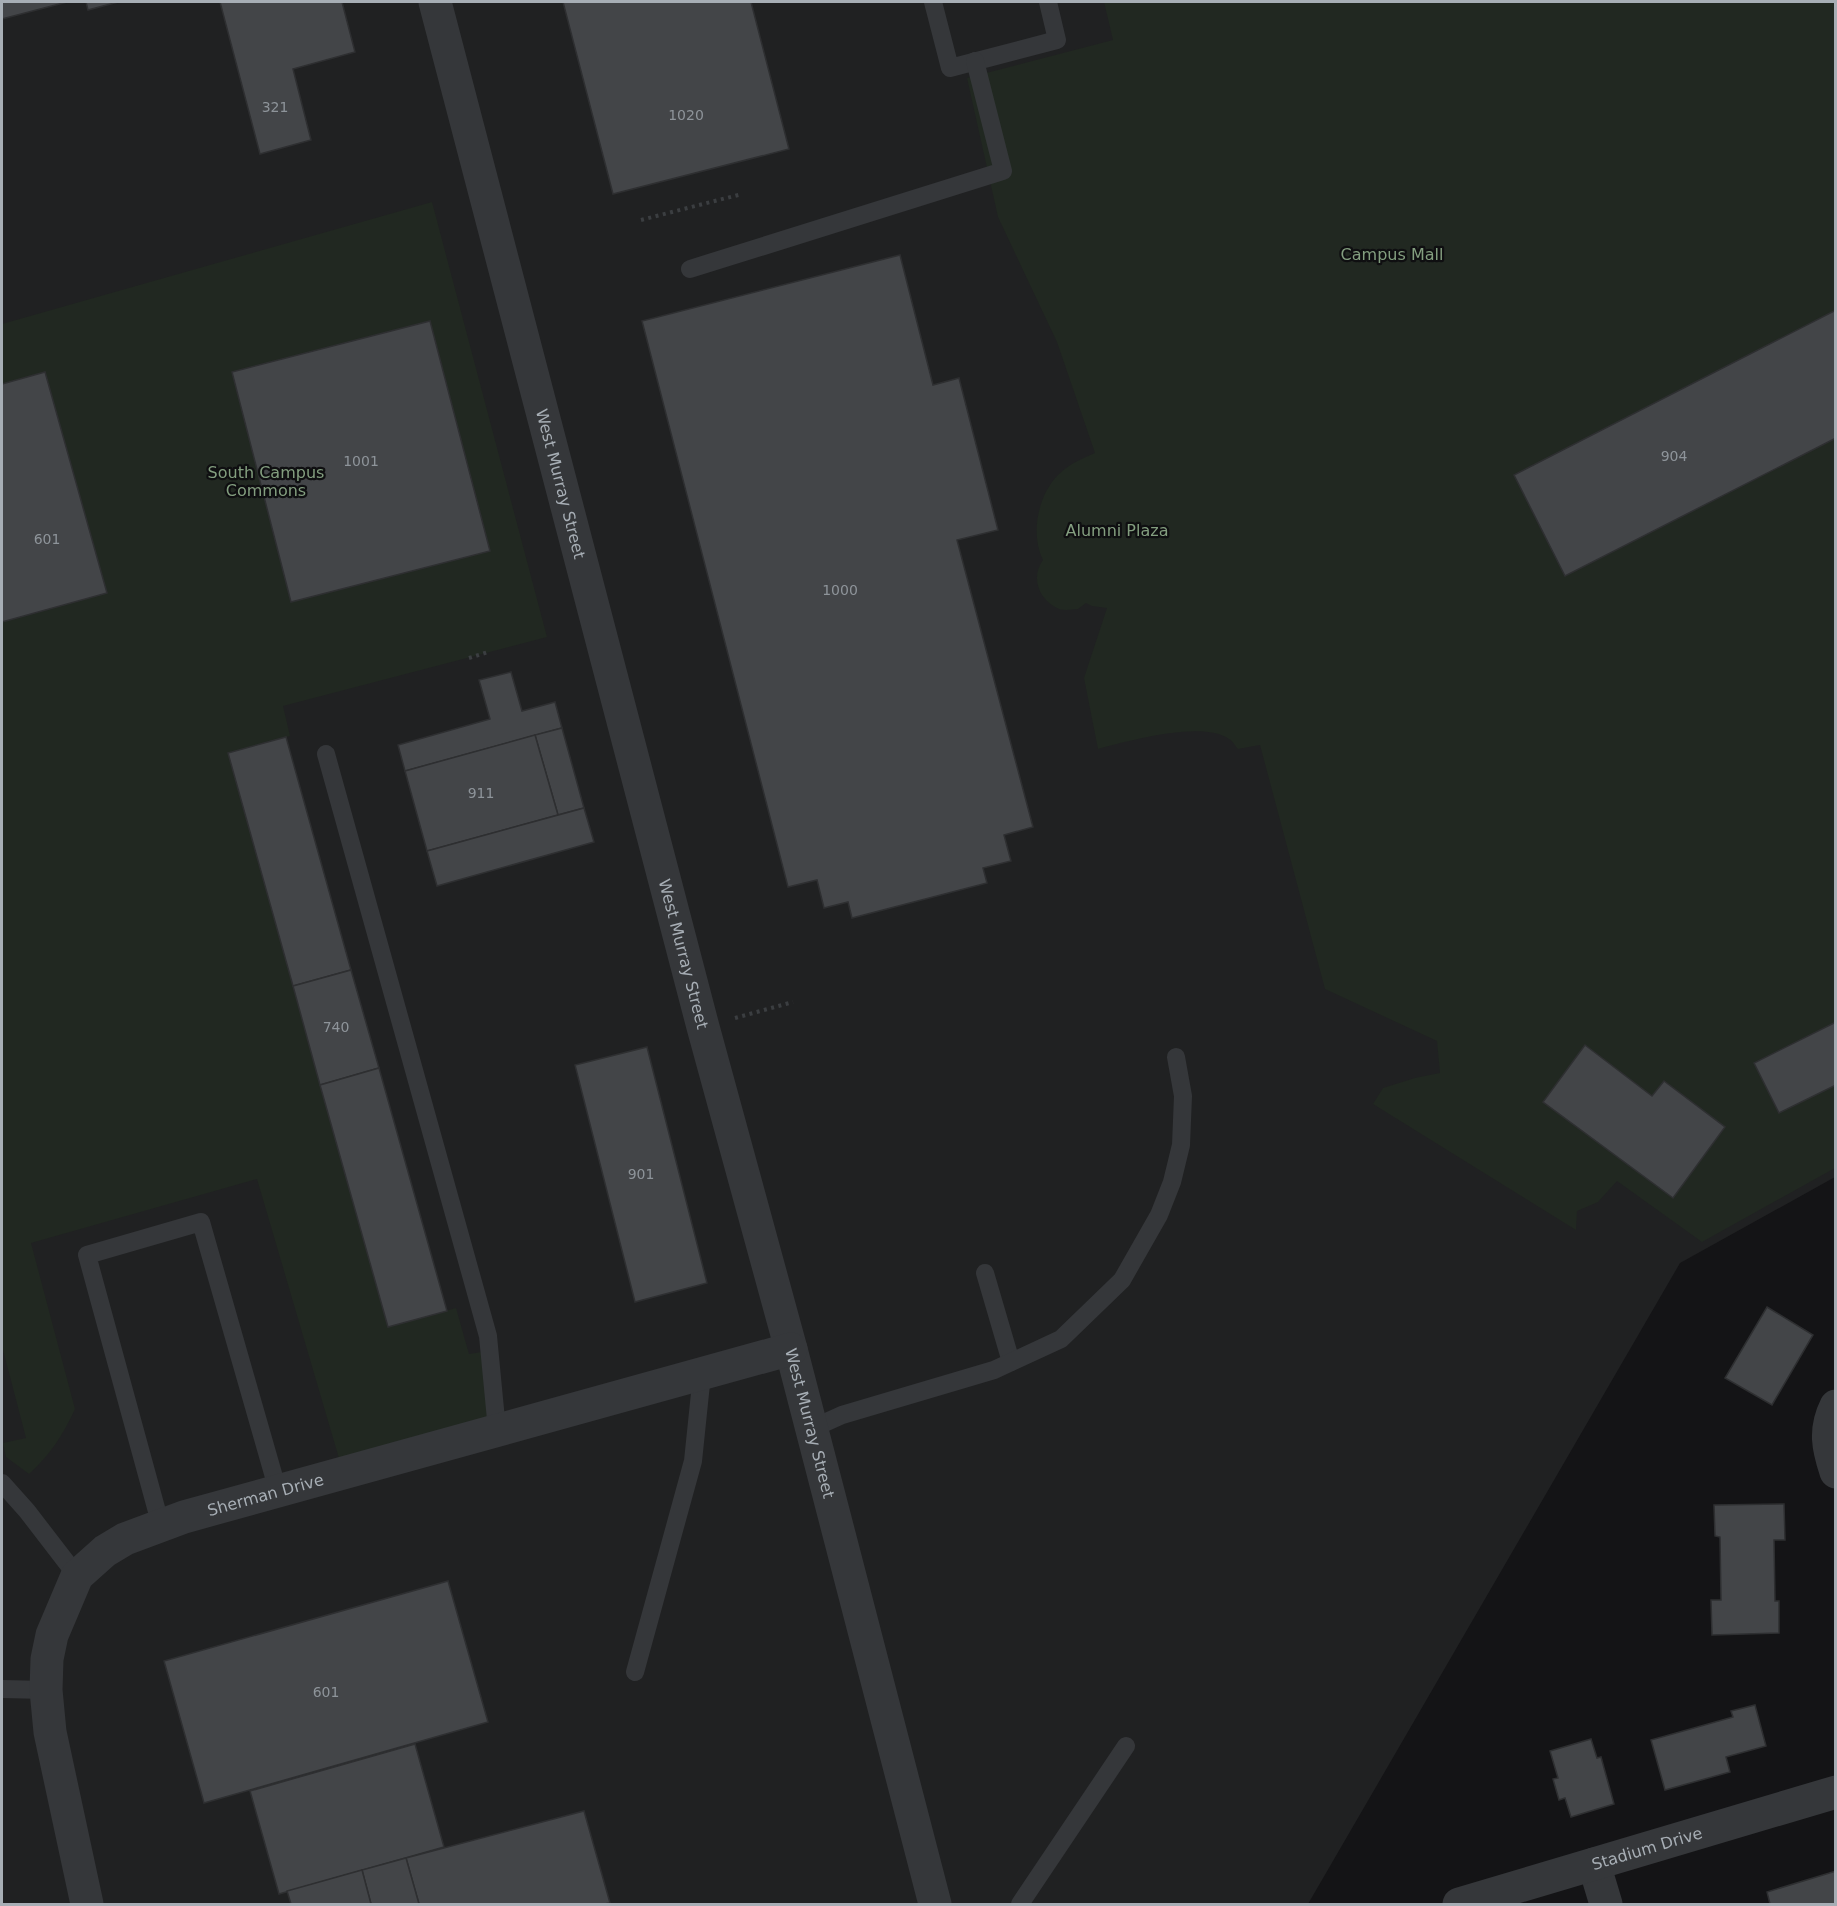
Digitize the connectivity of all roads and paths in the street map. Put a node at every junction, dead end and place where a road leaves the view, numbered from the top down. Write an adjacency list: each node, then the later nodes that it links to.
1 (435, 2): 15 (street, West Murray Street)
2 (933, 2): 4 (lane)
3 (1048, 2): 4 (lane)
4 (975, 62): 7 (lane)
5 (742, 194): 6 (path)
6 (641, 220)
7 (690, 269)
8 (488, 652): 9 (path)
9 (469, 658)
10 (326, 754): 20 (lane)
11 (792, 1002): 12 (path)
12 (731, 1019)
13 (1176, 1057): 16 (lane)
14 (985, 1273): 16 (lane)
15 (791, 1349): 17 (street, Sherman Drive); 19 (street, West Murray Street)
16 (1011, 1362): 19 (lane)
17 (702, 1374): 20 (street, Sherman Drive); 26 (lane)
18 (1836, 1406): 21 (street)
19 (811, 1429): 33 (street, West Murray Street)
20 (497, 1430): 23 (street, Sherman Drive)
21 (1836, 1472)
22 (2, 1483): 25 (lane)
23 (278, 1491): 24 (street, Sherman Drive); 24 (lane)
24 (161, 1526): 25 (street, Sherman Drive)
25 (76, 1576): 28 (street, Sherman Drive)
26 (635, 1672)
27 (2, 1689): 28 (lane)
28 (46, 1690): 32 (street, Sherman Drive)
29 (1126, 1746): 34 (lane)
30 (1836, 1792): 31 (street, Stadium Drive)
31 (1594, 1864): 35 (street, Stadium Drive); 36 (street)
32 (87, 1905)
33 (935, 1905)
34 (1020, 1905)
35 (1459, 1905)
36 (1606, 1905)

